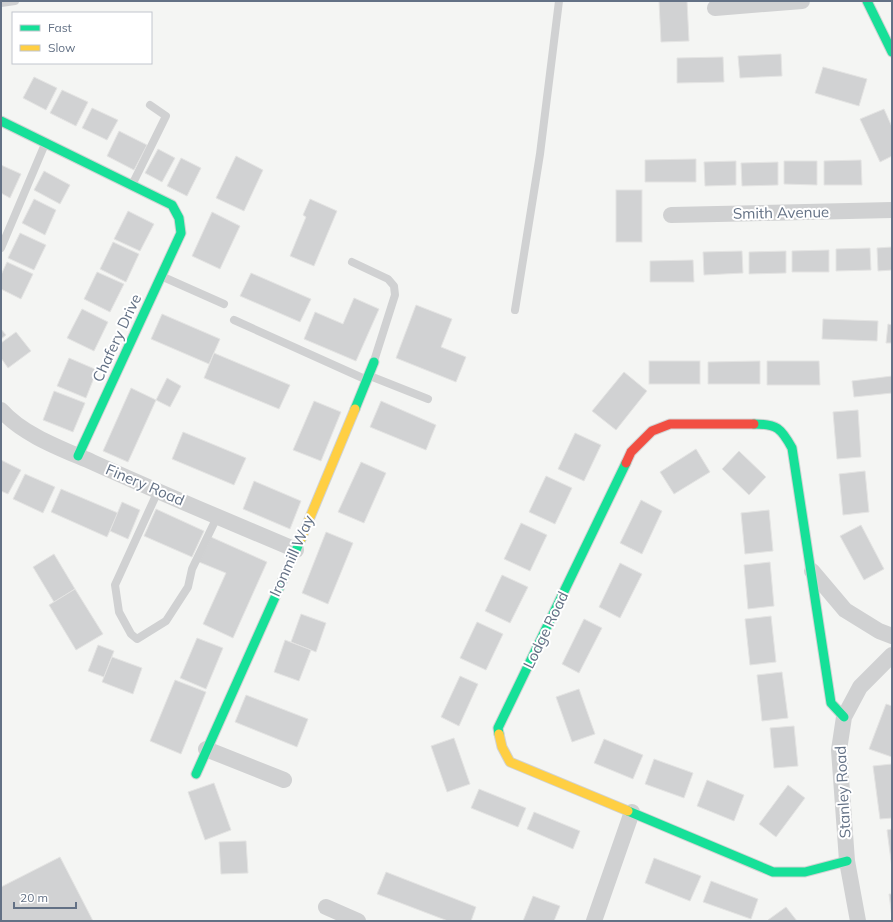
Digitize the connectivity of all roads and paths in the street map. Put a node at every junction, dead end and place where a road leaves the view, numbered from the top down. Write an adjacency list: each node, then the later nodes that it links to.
1 (15, 1): 5 (lane)
2 (559, 1): 18 (lane)
3 (802, 1): 6 (street)
4 (867, 1): 7 (street)
5 (1, 3)
6 (714, 8)
7 (892, 52)
8 (150, 105): 11 (lane)
9 (1, 121): 10 (street)
10 (45, 144): 11 (street); 14 (lane)
11 (131, 185): 16 (street, Chafery Drive)
12 (892, 210): 13 (street, Smith Avenue)
13 (670, 216)
14 (1, 248)
15 (352, 262): 20 (lane)
16 (161, 276): 17 (lane); 24 (street, Chafery Drive)
17 (224, 304)
18 (515, 310)
19 (234, 320): 21 (lane)
20 (374, 362): 21 (street, Ironmill Way)
21 (368, 378): 22 (lane); 27 (street, Ironmill Way)
22 (428, 399)
23 (1, 410): 24 (street, Finery Road)
24 (78, 456): 25 (street, Finery Road)
25 (158, 491): 26 (street, Finery Road); 26 (lane)
26 (217, 516): 27 (street, Finery Road)
27 (296, 550): 32 (street, Ironmill Way)
28 (812, 571): 29 (street); 31 (street, Lodge Road); 35 (street, Lodge Road)
29 (892, 636)
30 (892, 655): 31 (street, Stanley Road)
31 (844, 717): 36 (street, Stanley Road)
32 (206, 748): 33 (street, Ironmill Way); 34 (street)
33 (196, 774)
34 (284, 780)
35 (632, 812): 36 (street, Lodge Road); 39 (street)
36 (846, 861): 40 (street, Stanley Road)
37 (326, 907): 38 (street)
38 (358, 921)
39 (594, 921)
40 (858, 921)

